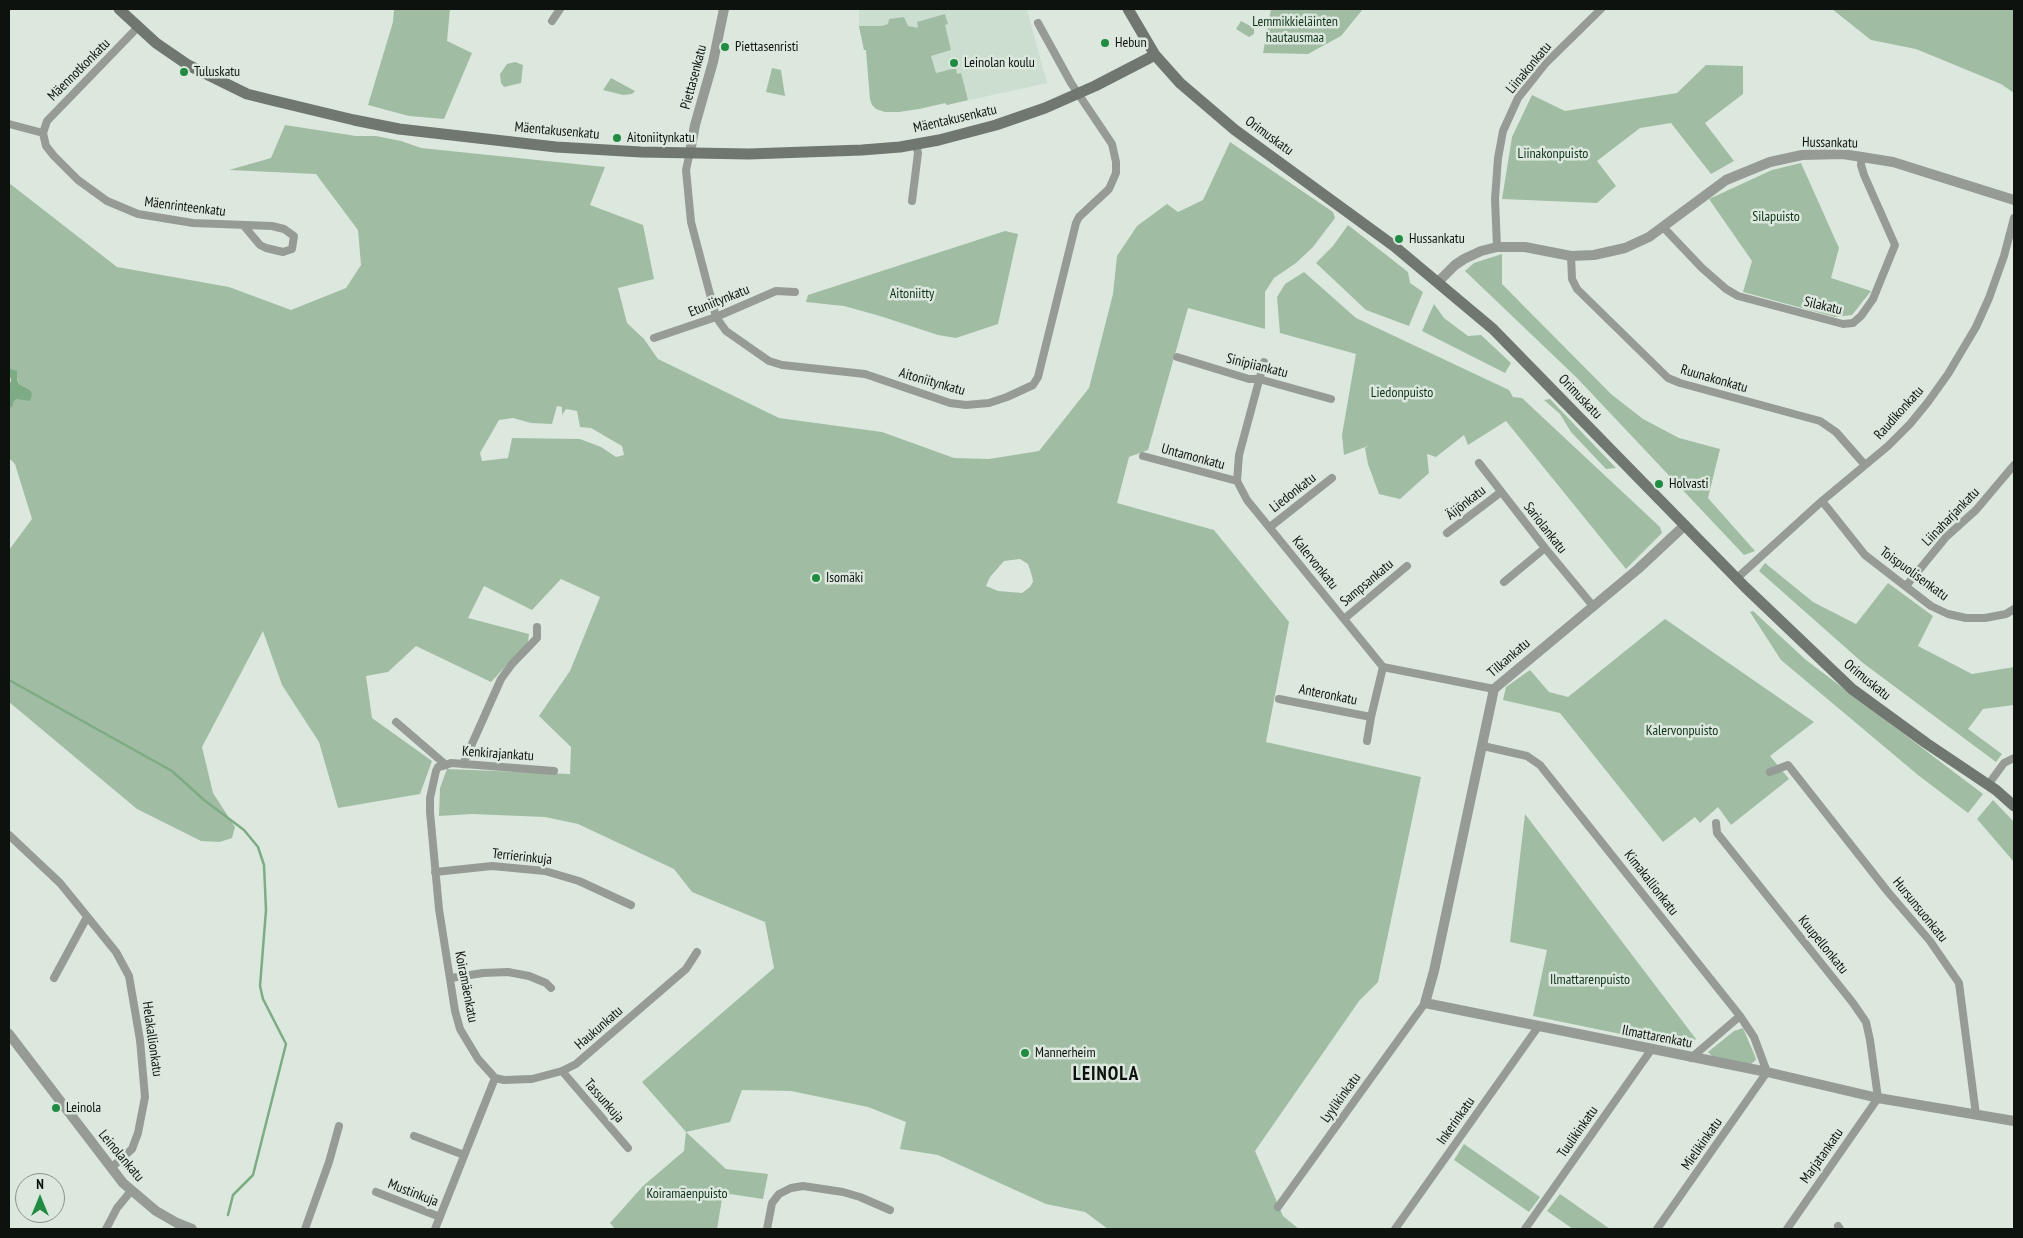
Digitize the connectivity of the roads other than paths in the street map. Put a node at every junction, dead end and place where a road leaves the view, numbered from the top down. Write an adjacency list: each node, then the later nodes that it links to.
1 (119, 9): 8 (main road, Mäentakusenkatu)
2 (560, 9): 6 (street)
3 (724, 9): 14 (street, Piettasenkatu)
4 (1128, 9): 9 (main road, Orimuskatu)
5 (1601, 9): 21 (street, Liinakonkatu)
6 (552, 21)
7 (1038, 23): 10 (street)
8 (138, 27): 12 (street, Mäennotkonkatu); 14 (main road, Mäentakusenkatu)
9 (1155, 55): 10 (main road, Mäentakusenkatu); 23 (main road, Orimuskatu)
10 (1078, 94): 13 (main road, Mäentakusenkatu); 25 (street, Aitoniitynkatu)
11 (9, 124): 12 (street)
12 (42, 133): 19 (street, Mäenrinteenkatu)
13 (916, 144): 14 (main road, Mäentakusenkatu); 17 (street)
14 (690, 152): 25 (street, Aitoniitynkatu)
15 (1862, 156): 16 (street, Hussankatu); 20 (street, Hussankatu); 20 (street, Silakatu)
16 (2014, 200)
17 (912, 201)
18 (2014, 218): 33 (street, Raudikonkatu)
19 (244, 226): 19 (street, Mäenrinteenkatu)
20 (1663, 227): 22 (street, Hussankatu)
21 (1497, 247): 22 (street, Hussankatu); 23 (street, Hussankatu)
22 (1570, 256): 33 (street, Ruunakonkatu)
23 (1438, 282): 39 (main road, Orimuskatu)
24 (795, 292): 25 (street, Etuniitynkatu)
25 (716, 317): 26 (street, Etuniitynkatu)
26 (654, 338)
27 (1176, 357): 29 (street, Sinipiiankatu)
28 (1264, 362): 29 (street)
29 (1259, 379): 30 (street, Sinipiiankatu); 36 (street)
30 (1331, 399)
31 (1143, 456): 36 (street, Untamonkatu)
32 (1479, 463): 37 (street, Sariolankatu)
33 (1865, 465): 38 (street, Raudikonkatu)
34 (2014, 465): 46 (street, Liinaharjankatu)
35 (1332, 478): 40 (street, Liedonkatu)
36 (1237, 481): 40 (street, Kalervonkatu)
37 (1501, 492): 41 (street, Äijönkatu); 42 (street, Sariolankatu)
38 (1822, 501): 44 (street, Raudikonkatu); 46 (street, Toispuolisenkatu)
39 (1685, 525): 44 (main road, Orimuskatu); 47 (street, Tilkankatu)
40 (1270, 527): 49 (street, Kalervonkatu)
41 (1447, 533)
42 (1545, 548): 45 (street); 47 (street, Sariolankatu)
43 (1407, 566): 49 (street, Sampsankatu)
44 (1736, 578): 63 (main road, Orimuskatu)
45 (1504, 582)
46 (1906, 586): 48 (street, Toispuolisenkatu)
47 (1593, 606): 52 (street, Tilkankatu)
48 (2014, 609)
49 (1344, 619): 51 (street, Kalervonkatu)
50 (537, 627): 59 (street)
51 (1383, 667): 52 (street); 54 (street, Anteronkatu)
52 (1494, 688): 57 (street, Tilkankatu)
53 (1279, 698): 54 (street, Anteronkatu)
54 (1371, 716): 56 (street, Anteronkatu)
55 (396, 722): 60 (street, Kenkirajankatu)
56 (1367, 741)
57 (1483, 746): 74 (street, Tilkankatu); 75 (street, Kimakallionkatu)
58 (2014, 758): 63 (street)
59 (463, 764): 60 (street, Kenkirajankatu); 61 (street, Kenkirajankatu)
60 (446, 765): 67 (street, Koiramäenkatu)
61 (554, 771)
62 (1770, 772): 84 (street, Hursunsuonkatu)
63 (1988, 785): 64 (main road, Orimuskatu)
64 (2014, 806)
65 (1716, 824): 83 (street, Kuupellonkatu)
66 (9, 835): 69 (street, Helakallionkatu)
67 (435, 872): 68 (street, Terrierinkuja); 72 (street, Koiramäenkatu)
68 (631, 905)
69 (87, 917): 71 (street); 90 (street, Helakallionkatu)
70 (697, 952): 80 (street, Haukunkatu)
71 (54, 978)
72 (451, 978): 73 (street); 82 (street, Koiramäenkatu)
73 (551, 988)
74 (1425, 1003): 76 (street, Ilmattarenkatu); 93 (street, Lyylikinkatu)
75 (1740, 1016): 79 (street); 81 (street, Kimakallionkatu)
76 (1538, 1026): 78 (street, Ilmattarenkatu); 101 (street, Inkerinkatu)
77 (9, 1034): 90 (street, Leinolankatu)
78 (1651, 1050): 79 (street, Ilmattarenkatu); 102 (street, Tuulikinkatu)
79 (1691, 1058): 81 (street, Ilmattarenkatu)
80 (562, 1072): 82 (street, Haukunkatu); 88 (street, Tassunkuja)
81 (1767, 1072): 83 (street, Ilmattarenkatu); 103 (street, Mielikinkatu)
82 (495, 1078): 89 (street)
83 (1878, 1098): 84 (street, Ilmattarenkatu); 104 (street, Marjatankatu)
84 (1976, 1115): 85 (street, Ilmattarenkatu)
85 (2014, 1121)
86 (339, 1126): 98 (street)
87 (414, 1136): 89 (street)
88 (628, 1148)
89 (464, 1155): 95 (street)
90 (110, 1168): 91 (street, Leinolankatu)
91 (131, 1191): 96 (street); 97 (street, Leinolankatu)
92 (376, 1192): 95 (street, Mustinkuja)
93 (1278, 1207)
94 (890, 1210): 100 (street)
95 (440, 1217): 99 (street)
96 (106, 1229)
97 (192, 1229)
98 (305, 1229)
99 (436, 1229)
100 (766, 1229)
101 (1395, 1229)
102 (1525, 1229)
103 (1657, 1229)
104 (1787, 1229)

